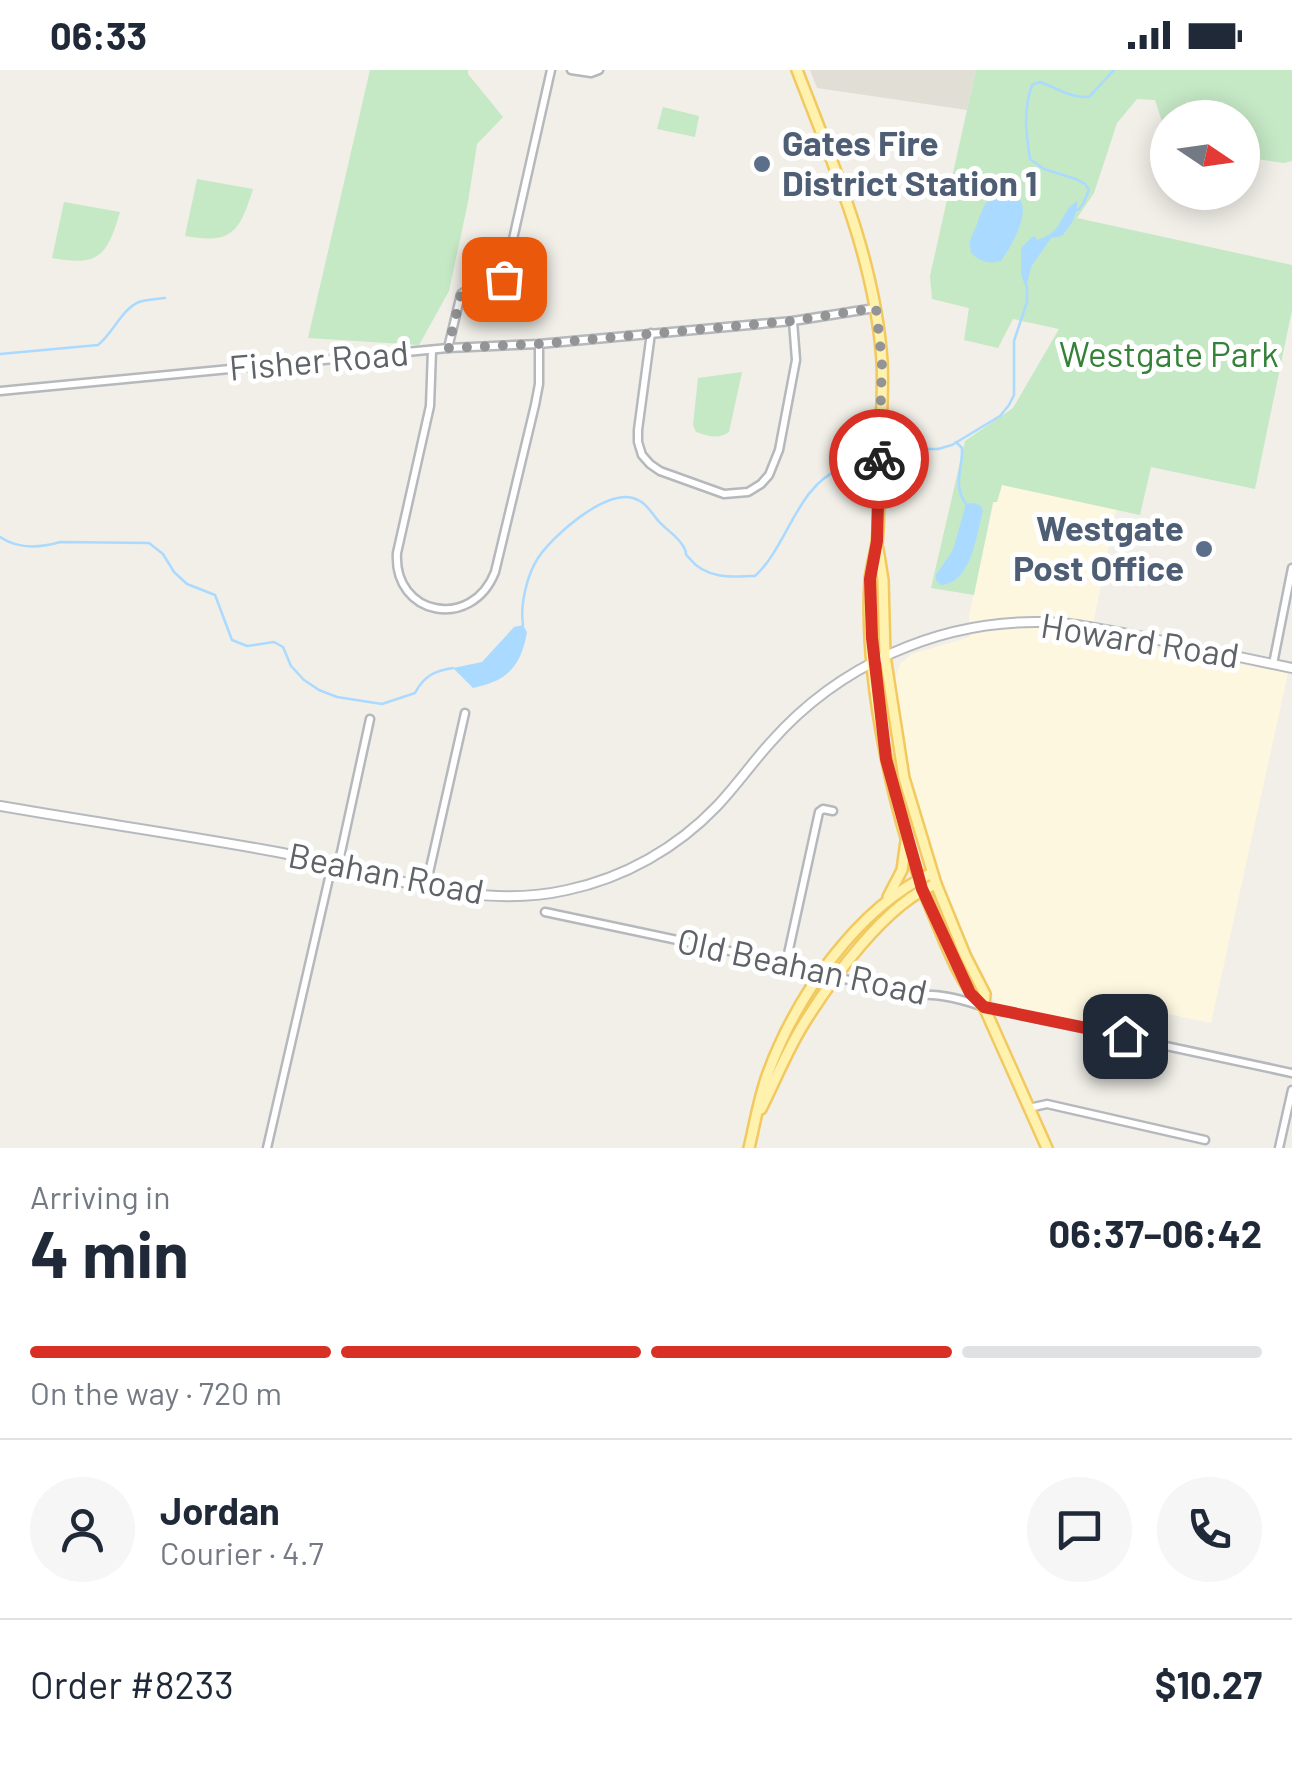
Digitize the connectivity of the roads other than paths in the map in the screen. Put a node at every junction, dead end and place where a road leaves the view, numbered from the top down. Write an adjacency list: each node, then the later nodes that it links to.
1 (551, 70): 9 (street)
2 (571, 70): 3 (street)
3 (599, 70)
4 (797, 70): 5 (main road)
5 (876, 308): 6 (street, Fisher Road); 12 (main road)
6 (792, 321): 7 (street, Fisher Road); 7 (street)
7 (651, 334): 8 (street, Fisher Road)
8 (539, 344): 9 (street, Fisher Road); 10 (street)
9 (448, 348): 10 (street, Fisher Road)
10 (432, 350): 11 (street, Fisher Road)
11 (0, 391)
12 (877, 541): 14 (main road); 15 (main road)
13 (1292, 568): 16 (street)
14 (886, 656): 15 (street, Howard Road); 16 (street, Howard Road); 24 (main road)
15 (874, 662): 22 (main road); 26 (street, Beahan Road)
16 (1273, 664): 17 (street, Howard Road)
17 (1292, 668)
18 (464, 713): 26 (street)
19 (370, 719): 23 (street)
20 (0, 806): 23 (street, Beahan Road)
21 (833, 811): 29 (street)
22 (906, 834): 25 (main road); 27 (main road)
23 (335, 865): 26 (street, Beahan Road); 38 (street)
24 (934, 879): 25 (main road); 32 (main road)
25 (921, 884): 27 (main road); 31 (main road); 32 (main road)
26 (426, 886)
27 (884, 904): 30 (main road)
28 (546, 912): 29 (street, Old Beahan Road)
29 (786, 964): 30 (street, Old Beahan Road)
30 (821, 974): 31 (street, Old Beahan Road); 36 (main road)
31 (836, 977): 32 (street, Old Beahan Road); 36 (main road)
32 (984, 1007): 33 (street, Old Beahan Road); 35 (main road)
33 (1292, 1073)
34 (1292, 1090): 41 (street)
35 (1029, 1108): 37 (street); 40 (main road)
36 (756, 1120): 39 (main road)
37 (1206, 1140)
38 (266, 1148)
39 (749, 1148)
40 (1047, 1148)
41 (1279, 1148)

